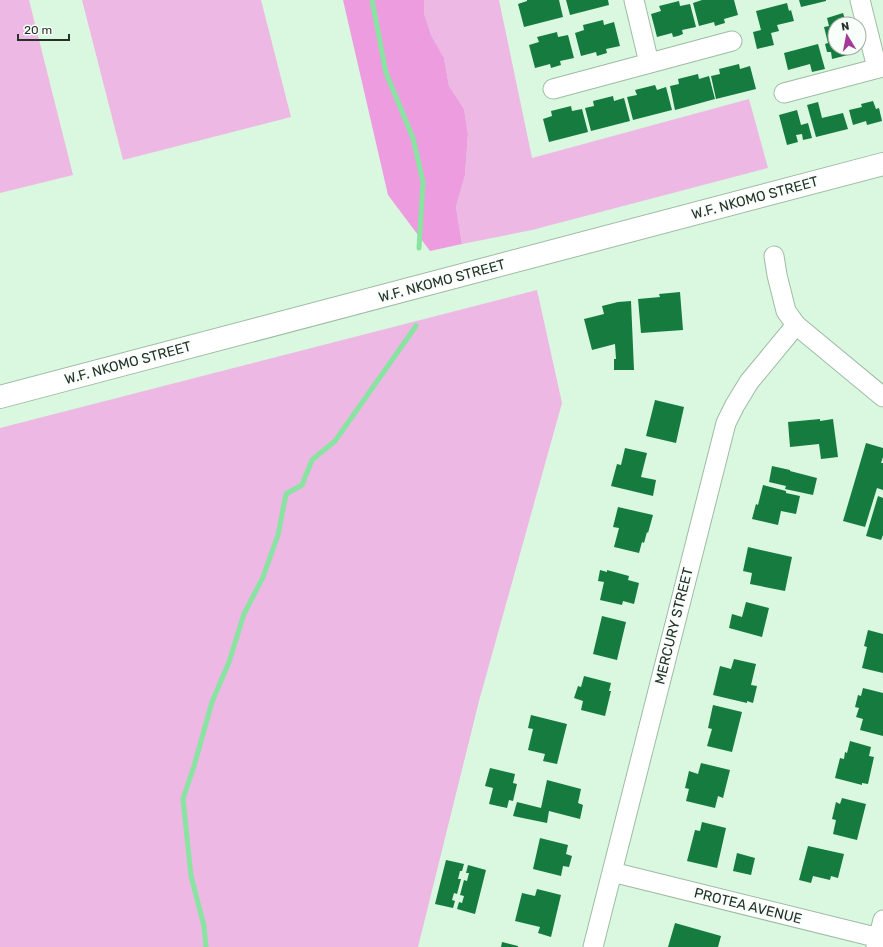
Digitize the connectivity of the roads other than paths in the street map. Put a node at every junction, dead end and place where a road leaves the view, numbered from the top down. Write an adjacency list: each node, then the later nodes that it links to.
1 (634, 0): 4 (street)
2 (860, 0): 5 (street)
3 (732, 41): 4 (street)
4 (649, 63): 6 (street)
5 (880, 68): 7 (street)
6 (553, 89)
7 (784, 93)
8 (883, 164): 11 (main road, W.F. NKOMO STREET)
9 (774, 256): 10 (street)
10 (796, 325): 12 (street); 13 (street, MERCURY STREET)
11 (0, 397)
12 (883, 397)
13 (612, 872): 14 (street, PROTEA AVENUE); 15 (street, MERCURY STREET)
14 (880, 936)
15 (593, 947)

